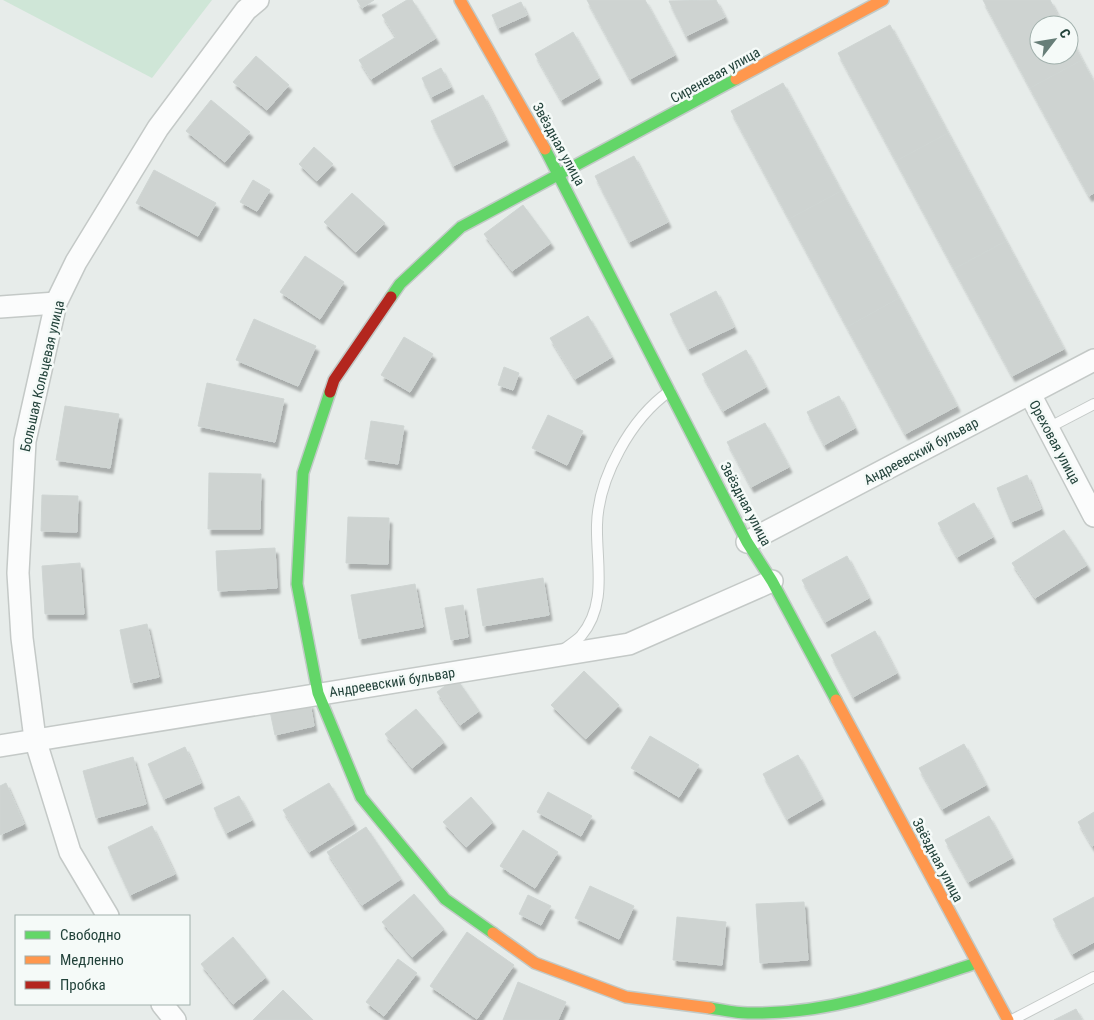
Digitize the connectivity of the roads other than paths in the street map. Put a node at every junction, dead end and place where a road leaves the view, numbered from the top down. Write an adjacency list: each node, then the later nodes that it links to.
1 (258, 0): 5 (street, Большая Кольцевая улица)
2 (460, 0): 4 (street, Звёздная улица)
3 (883, 0): 4 (street, Сиреневая улица)
4 (560, 176): 8 (street, Звёздная улица); 16 (street, Сиреневая улица)
5 (56, 303): 6 (street); 17 (street, Большая Кольцевая улица)
6 (0, 307)
7 (1094, 360): 9 (street, Андреевский бульвар)
8 (670, 391): 13 (street, Звёздная улица); 15 (lane)
9 (1030, 394): 11 (street, Ореховая улица); 13 (street, Андреевский бульвар)
10 (1094, 404): 11 (lane)
11 (1048, 428): 12 (street, Ореховая улица)
12 (1094, 516)
13 (747, 542): 14 (street, Звёздная улица)
14 (772, 581): 15 (street, Андреевский бульвар); 20 (street, Звёздная улица)
15 (556, 655): 16 (street, Андреевский бульвар)
16 (318, 693): 17 (street, Андреевский бульвар); 20 (street, Сиреневая улица)
17 (35, 739): 18 (street, Андреевский бульвар); 19 (street, Большая Кольцевая улица)
18 (0, 746)
19 (107, 915)
20 (976, 963): 24 (street, Звёздная улица)
21 (1094, 976): 25 (lane)
22 (163, 1005): 23 (street)
23 (175, 1020)
24 (1008, 1020)
25 (1012, 1020)

